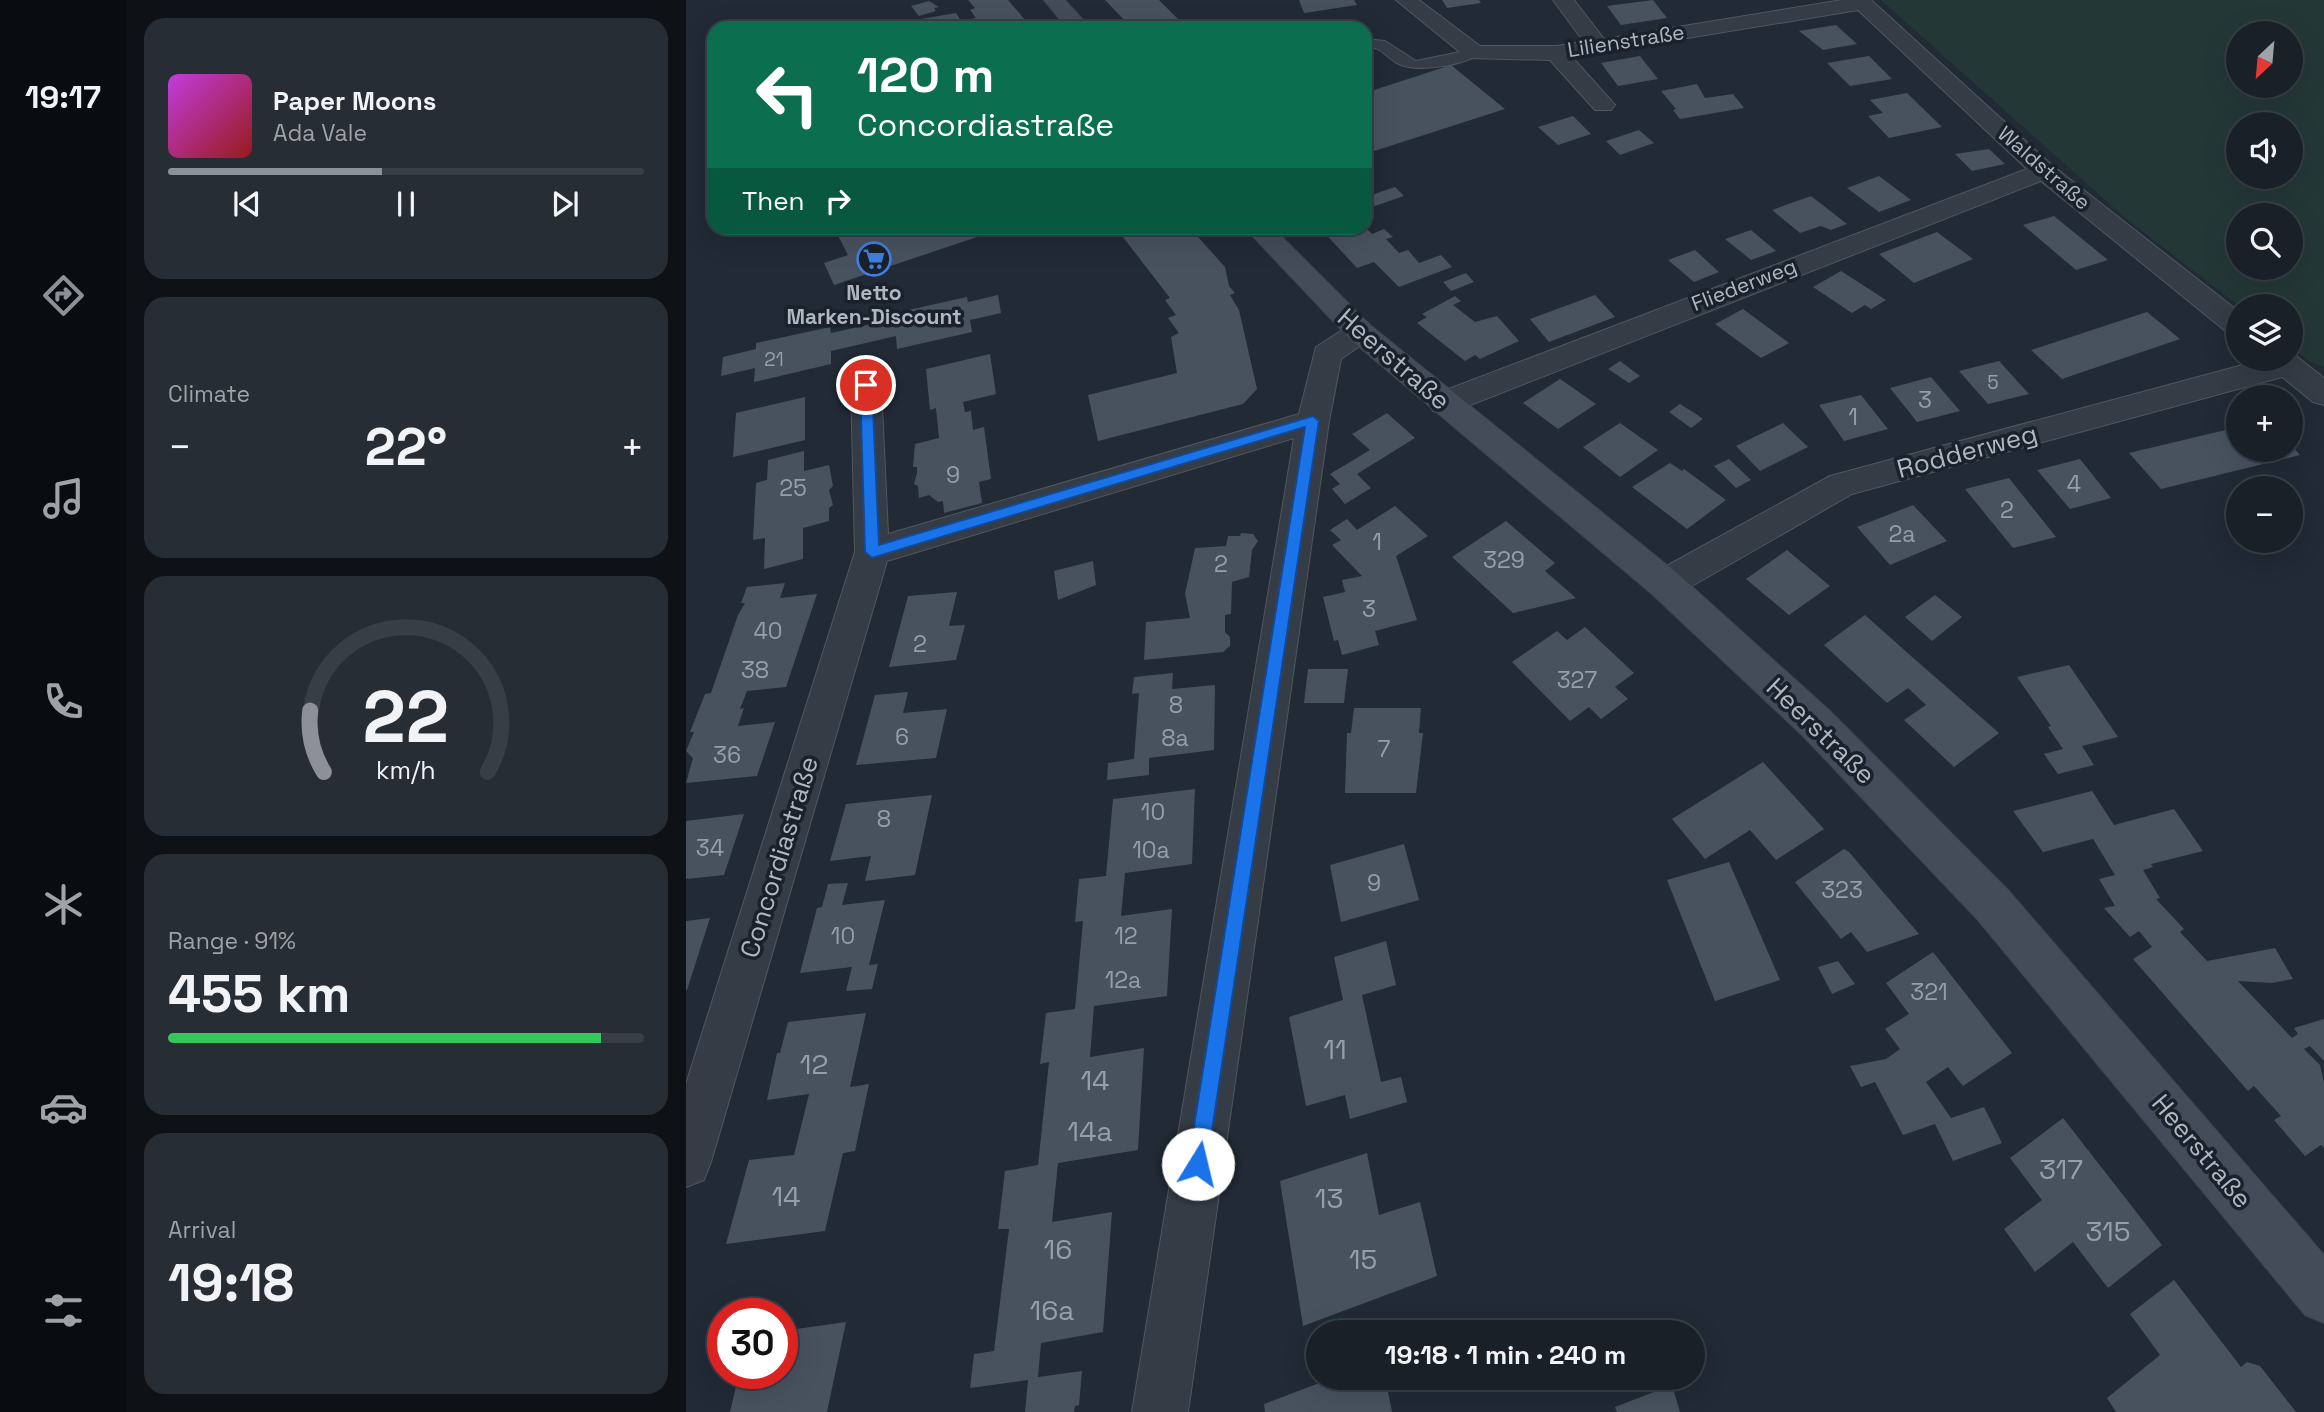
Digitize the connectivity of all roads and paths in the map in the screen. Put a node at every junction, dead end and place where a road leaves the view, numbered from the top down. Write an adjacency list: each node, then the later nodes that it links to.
1 (1054, 0): 5 (main road)
2 (1406, 0): 8 (street)
3 (1563, 0): 7 (street)
4 (1861, 1): 7 (street, Lilienstraße); 11 (street, Waldstraße)
5 (1073, 21)
6 (1372, 43): 8 (lane)
7 (1598, 46): 9 (street, Lilienstraße)
8 (1475, 53): 9 (street, Lilienstraße)
9 (1556, 53): 10 (street)
10 (1603, 105)
11 (2044, 171): 13 (street, Waldstraße); 21 (street, Fliederweg)
12 (1265, 235): 14 (main road, Heerstraße)
13 (2226, 316)
14 (1360, 332): 21 (main road, Heerstraße); 22 (street)
15 (2303, 369): 18 (lane)
16 (2252, 371): 24 (street, Rodderweg)
17 (2295, 371): 20 (street)
18 (2324, 377)
19 (866, 385): 23 (street, Concordiastraße)
20 (2324, 394)
21 (1444, 402): 24 (main road, Heerstraße)
22 (1313, 421): 23 (street); 27 (street)
23 (872, 552): 25 (street, Concordiastraße)
24 (1665, 584): 26 (main road, Heerstraße)
25 (686, 1162)
26 (2324, 1296)
27 (1160, 1412)

